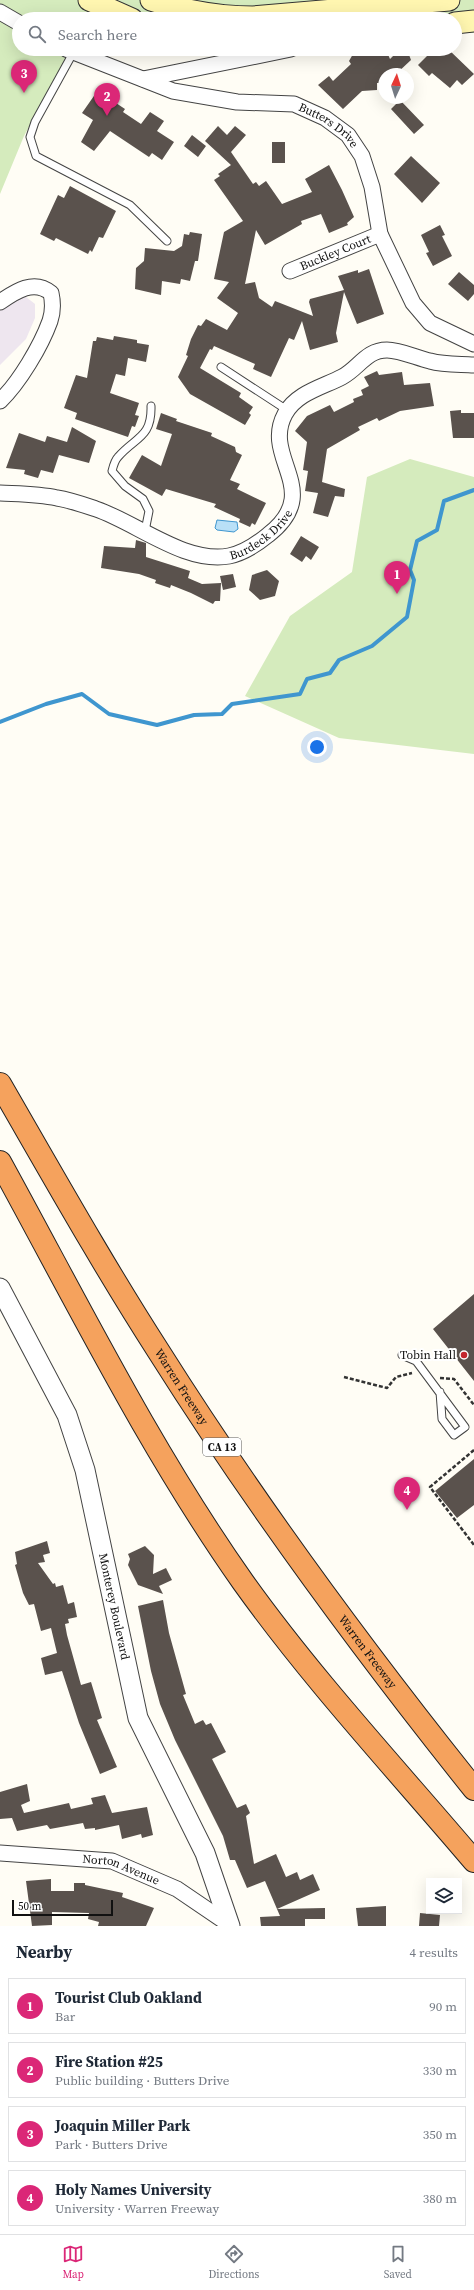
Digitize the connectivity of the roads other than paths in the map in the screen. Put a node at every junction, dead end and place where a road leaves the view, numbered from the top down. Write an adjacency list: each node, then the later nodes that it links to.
1 (89, 0): 5 (main road)
2 (151, 0): 6 (main road)
3 (450, 0): 7 (main road)
4 (0, 12): 8 (street)
5 (116, 12)
6 (196, 12)
7 (311, 12)
8 (12, 19)
9 (474, 21): 10 (main road)
10 (462, 22)
11 (68, 56): 16 (lane)
12 (82, 56): 14 (street, Butters Drive)
13 (257, 56): 14 (street)
14 (142, 80): 15 (street, Butters Drive)
15 (380, 234): 17 (street, Buckley Court); 19 (street, Butters Drive)
16 (167, 241)
17 (290, 271)
18 (0, 302): 22 (street)
19 (474, 344)
20 (474, 365): 24 (street, Burdeck Drive)
21 (221, 367): 24 (lane)
22 (0, 401)
23 (151, 406): 26 (lane)
24 (287, 410): 26 (street, Burdeck Drive)
25 (0, 493): 26 (street, Burdeck Drive)
26 (145, 531)
27 (0, 1084): 32 (highway, Warren Freeway / CA 13)
28 (0, 1162): 34 (highway)
29 (0, 1288): 35 (street, Monterey Boulevard)
30 (402, 1355): 31 (lane)
31 (440, 1392): 31 (lane)
32 (474, 1789)
33 (0, 1853): 35 (street, Norton Avenue)
34 (474, 1861)
35 (230, 1925)

